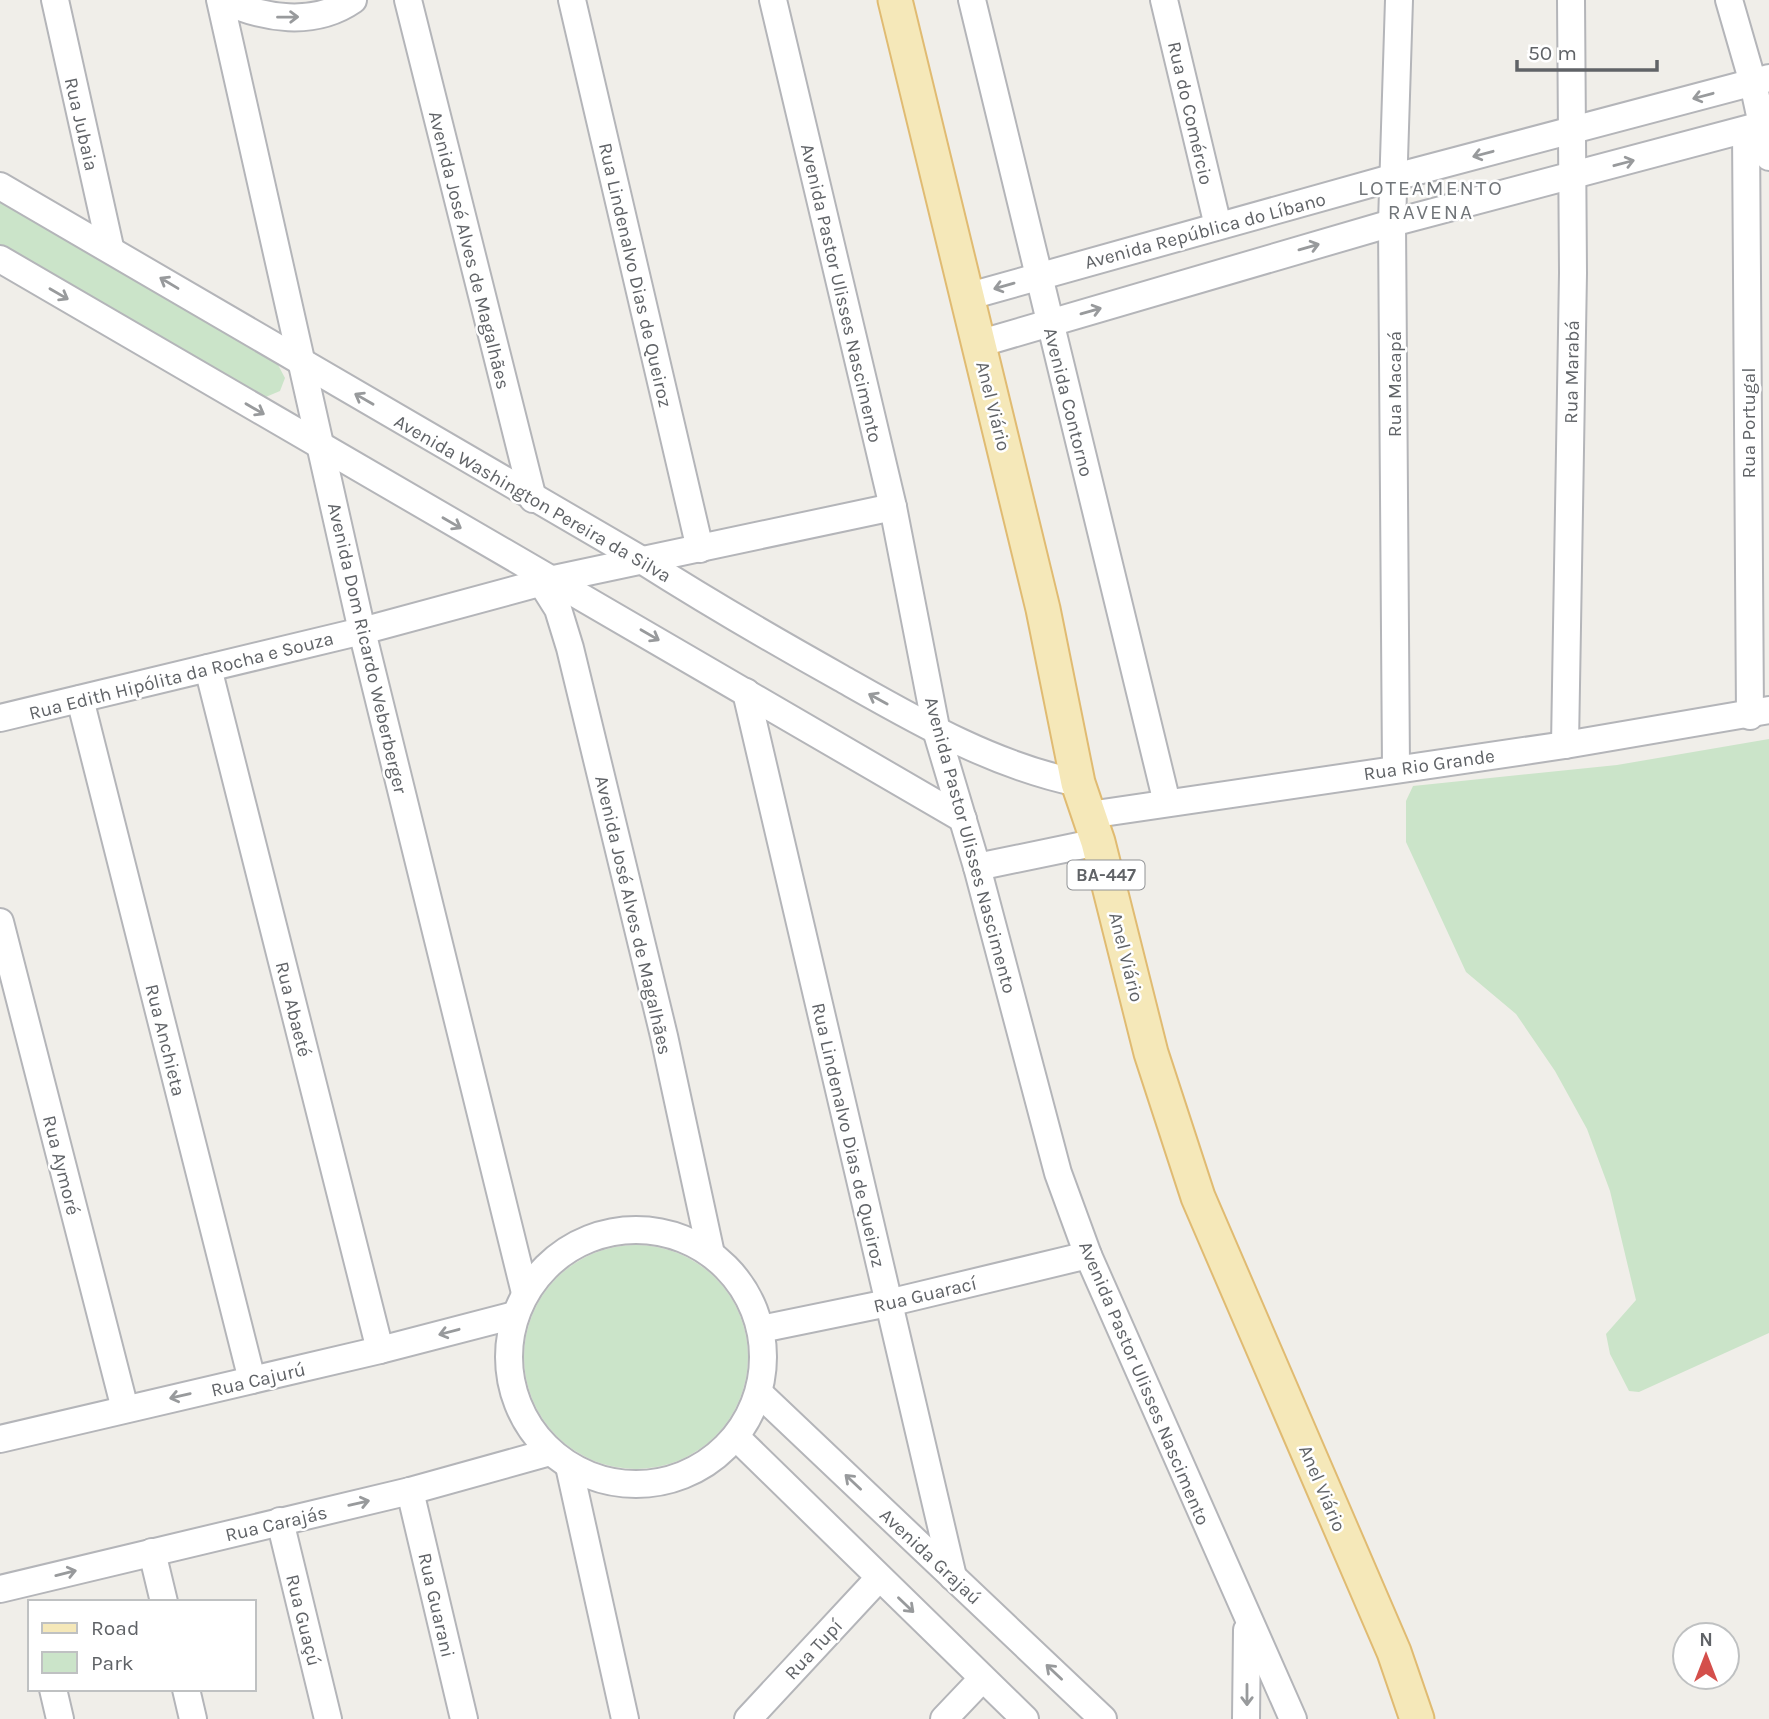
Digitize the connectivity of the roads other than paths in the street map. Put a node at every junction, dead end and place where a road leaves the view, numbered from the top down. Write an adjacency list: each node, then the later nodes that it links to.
1 (55, 0): 22 (street, Rua Jubaia)
2 (222, 0): 3 (street, one-way to 3); 28 (street, Avenida Dom Ricardo Weberberger)
3 (353, 0)
4 (408, 0): 30 (street, Avenida José Alves de Magalhães)
5 (572, 0): 32 (street, Rua Lindenalvo Dias de Queiroz)
6 (773, 0): 31 (street, Avenida Pastor Ulisses Nascimento)
7 (895, 0): 25 (main road, Anel Viário / BA-447)
8 (972, 0): 24 (street, Avenida Contorno)
9 (1164, 0): 21 (street, Rua do Comércio)
10 (1399, 0): 18 (street, Rua Macapá)
11 (1571, 0): 15 (street, Rua Marabá)
12 (1729, 0): 13 (street)
13 (1761, 80): 14 (street); 15 (street, Avenida República do Líbano, one-way to 15)
14 (1758, 127): 16 (street); 17 (street, one-way to 14); 39 (street, Rua Portugal)
15 (1570, 130): 17 (street, Rua Marabá); 18 (street, Avenida República do Líbano, one-way to 18)
16 (1769, 158)
17 (1573, 176): 20 (street); 42 (street, Rua Marabá)
18 (1395, 177): 20 (street, Rua Macapá); 21 (street, Avenida República do Líbano)
19 (0, 186): 22 (street, Avenida Washington Pereira da Silva)
20 (1392, 223): 26 (street, one-way to 20); 43 (street, Rua Macapá)
21 (1217, 226): 24 (street, Avenida República do Líbano)
22 (110, 247): 28 (street, Avenida Washington Pereira da Silva, one-way to 22)
23 (0, 259): 29 (street, one-way to 29)
24 (1037, 276): 25 (street, Avenida República do Líbano, one-way to 25); 26 (street, Avenida Contorno)
25 (966, 297): 27 (main road, Anel Viário / BA-447)
26 (1049, 323): 27 (street); 45 (street, Avenida Contorno)
27 (978, 344): 44 (main road, Anel Viário / BA-447)
28 (303, 363): 29 (street, Avenida Dom Ricardo Weberberger); 30 (street, Avenida Washington Pereira da Silva, one-way to 28)
29 (321, 447): 34 (street, one-way to 34); 35 (street, Avenida Dom Ricardo Weberberger)
30 (533, 499): 33 (street, Avenida Washington Pereira da Silva)
31 (893, 507): 32 (street, Rua Edith Hipólita da Rocha e Souza); 41 (street, Avenida Pastor Ulisses Nascimento)
32 (699, 549): 33 (street, Rua Edith Hipólita da Rocha e Souza)
33 (640, 559): 34 (street, Rua Edith Hipólita da Rocha e Souza); 41 (street, Avenida Washington Pereira da Silva, one-way to 33)
34 (547, 580): 35 (street, Rua Edith Hipólita da Rocha e Souza); 37 (street, one-way to 37); 50 (street, Avenida José Alves de Magalhães)
35 (362, 631): 36 (street, Rua Edith Hipólita da Rocha e Souza); 52 (street, Avenida Dom Ricardo Weberberger)
36 (208, 668): 38 (street, Rua Edith Hipólita da Rocha e Souza); 55 (street, Rua Abaeté)
37 (746, 692): 46 (street); 53 (street, Rua Lindenalvo Dias de Queiroz)
38 (80, 699): 40 (street, Rua Edith Hipólita da Rocha e Souza); 56 (street, Rua Anchieta)
39 (1760, 713): 42 (street, Rua Rio Grande)
40 (0, 718)
41 (937, 733): 44 (street, Avenida Washington Pereira da Silva); 46 (street, Avenida Pastor Ulisses Nascimento)
42 (1565, 745): 43 (street, Rua Rio Grande)
43 (1396, 768): 45 (street, Rua Rio Grande)
44 (1078, 783): 47 (main road, Anel Viário / BA-447)
45 (1167, 803): 47 (street, Rua Rio Grande)
46 (963, 818): 48 (street, Avenida Pastor Ulisses Nascimento)
47 (1093, 828): 48 (street, Rua Rio Grande); 85 (main road, Anel Viário / BA-447)
48 (977, 867): 51 (street, Avenida Pastor Ulisses Nascimento)
49 (0, 922): 58 (street, Rua Aymoré)
50 (711, 1254): 52 (street); 54 (street)
51 (1088, 1255): 53 (street, Rua Guarací); 70 (street, Avenida Pastor Ulisses Nascimento)
52 (520, 1304): 55 (street, Rua Cajurú, one-way to 55); 61 (street)
53 (888, 1304): 54 (street, Rua Guarací); 65 (street, Rua Lindenalvo Dias de Queiroz)
54 (761, 1329): 57 (street)
55 (380, 1350): 56 (street, Rua Cajurú)
56 (251, 1380): 58 (street, Rua Cajurú, one-way to 58)
57 (759, 1393): 59 (street); 65 (street, Avenida Grajaú, one-way to 57)
58 (125, 1409): 60 (street, Rua Cajurú)
59 (736, 1437): 61 (street); 66 (street)
60 (0, 1438)
61 (559, 1459): 62 (street, Rua Carajás); 78 (street)
62 (410, 1491): 63 (street, Rua Carajás, one-way to 62); 77 (street, Rua Guarani)
63 (280, 1521): 64 (street, Rua Carajás); 76 (street, Rua Guaçú)
64 (152, 1552): 68 (street, Rua Carajás, one-way to 64); 69 (street)
65 (953, 1577): 82 (street, Avenida Grajaú, one-way to 65)
66 (879, 1578): 71 (street, one-way to 71); 79 (street, Rua Tupí)
67 (0, 1589): 68 (street, Rua Carajás)
68 (31, 1592)
69 (164, 1600)
70 (1247, 1622): 83 (street, one-way to 83); 84 (street, Avenida Pastor Ulisses Nascimento)
71 (982, 1679): 80 (street); 81 (street)
72 (53, 1691): 74 (street)
73 (186, 1691): 75 (street)
74 (60, 1719)
75 (193, 1719)
76 (328, 1719)
77 (464, 1719)
78 (625, 1719)
79 (748, 1719)
80 (944, 1719)
81 (1025, 1719)
82 (1103, 1719)
83 (1246, 1719)
84 (1293, 1719)
85 (1418, 1719)

